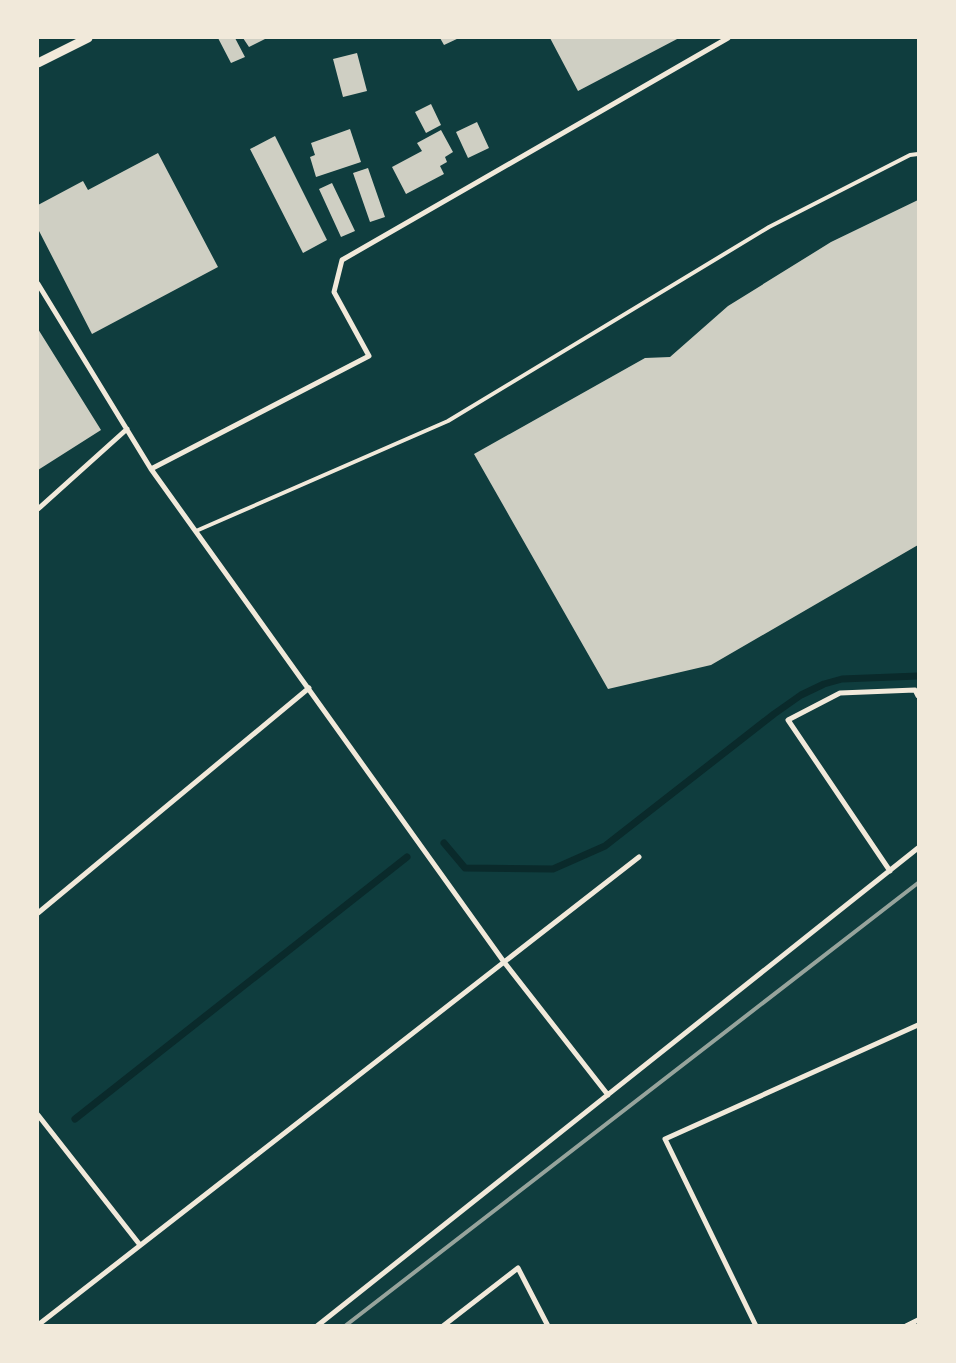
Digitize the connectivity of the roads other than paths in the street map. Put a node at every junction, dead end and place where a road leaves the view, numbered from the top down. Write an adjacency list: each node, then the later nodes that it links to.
1 (88, 38): 3 (street)
2 (728, 38): 7 (street)
3 (38, 62)
4 (918, 154): 9 (lane)
5 (38, 284): 6 (street)
6 (127, 429): 7 (street); 8 (street)
7 (151, 469): 9 (street)
8 (38, 509)
9 (196, 531): 10 (street)
10 (309, 688): 15 (street); 16 (street)
11 (918, 696): 14 (street)
12 (918, 848): 14 (street)
13 (639, 857): 16 (street)
14 (890, 871): 18 (street)
15 (38, 913)
16 (504, 962): 18 (street); 20 (street)
17 (918, 1025): 26 (street)
18 (608, 1095): 23 (street)
19 (38, 1115): 20 (street)
20 (140, 1245): 22 (street)
21 (918, 1320): 27 (street)
22 (38, 1325)
23 (317, 1326)
24 (443, 1326): 25 (street)
25 (548, 1326)
26 (756, 1326)
27 (906, 1326)

